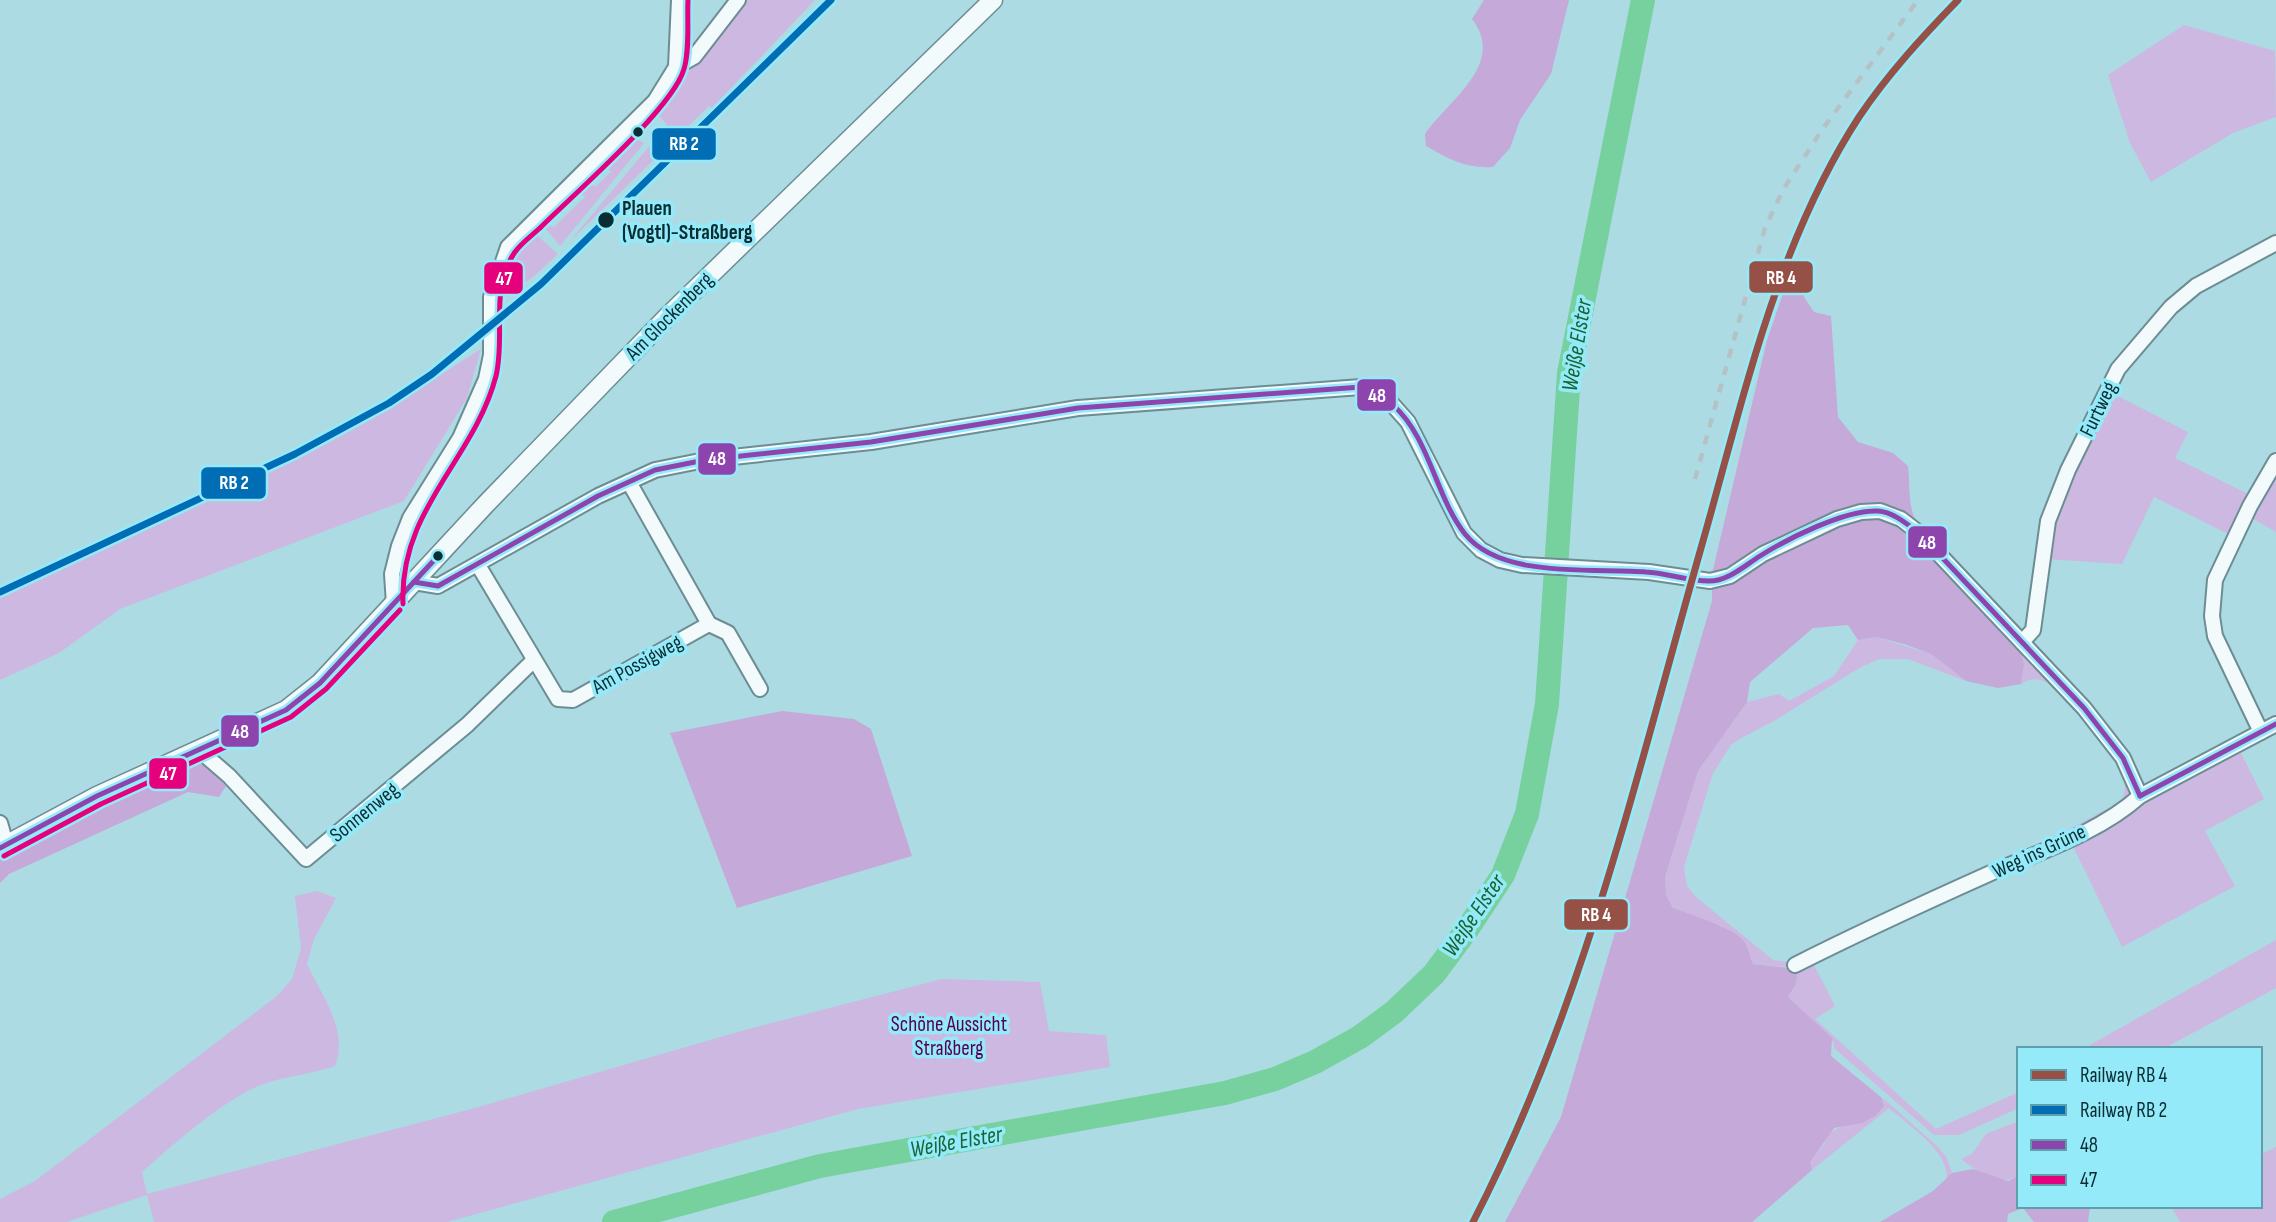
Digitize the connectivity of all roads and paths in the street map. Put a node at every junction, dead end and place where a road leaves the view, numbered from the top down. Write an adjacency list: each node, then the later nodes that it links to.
1 (679, 0): 4 (street)
2 (738, 0): 4 (street)
3 (993, 0): 9 (main road, Am Glockenberg)
4 (676, 66): 10 (street)
5 (2276, 243): 12 (street, Furtweg)
6 (2276, 461): 16 (street)
7 (629, 482): 8 (street); 11 (street); 12 (street)
8 (478, 565): 9 (street); 13 (street, Am Possigweg)
9 (414, 582): 10 (main road, Am Glockenberg)
10 (394, 604): 17 (main road, Am Glockenberg)
11 (709, 624): 13 (street, Am Possigweg); 14 (street)
12 (2022, 642): 18 (street)
13 (533, 661): 17 (street, Sonnenweg)
14 (760, 689)
15 (2276, 724): 16 (street, Weg ins Grüne)
16 (2261, 732): 18 (street, Weg ins Grüne)
17 (200, 750): 20 (main road, Am Glockenberg)
18 (2140, 796): 21 (street, Weg ins Grüne)
19 (0, 823): 20 (street)
20 (3, 846)
21 (1794, 965)

